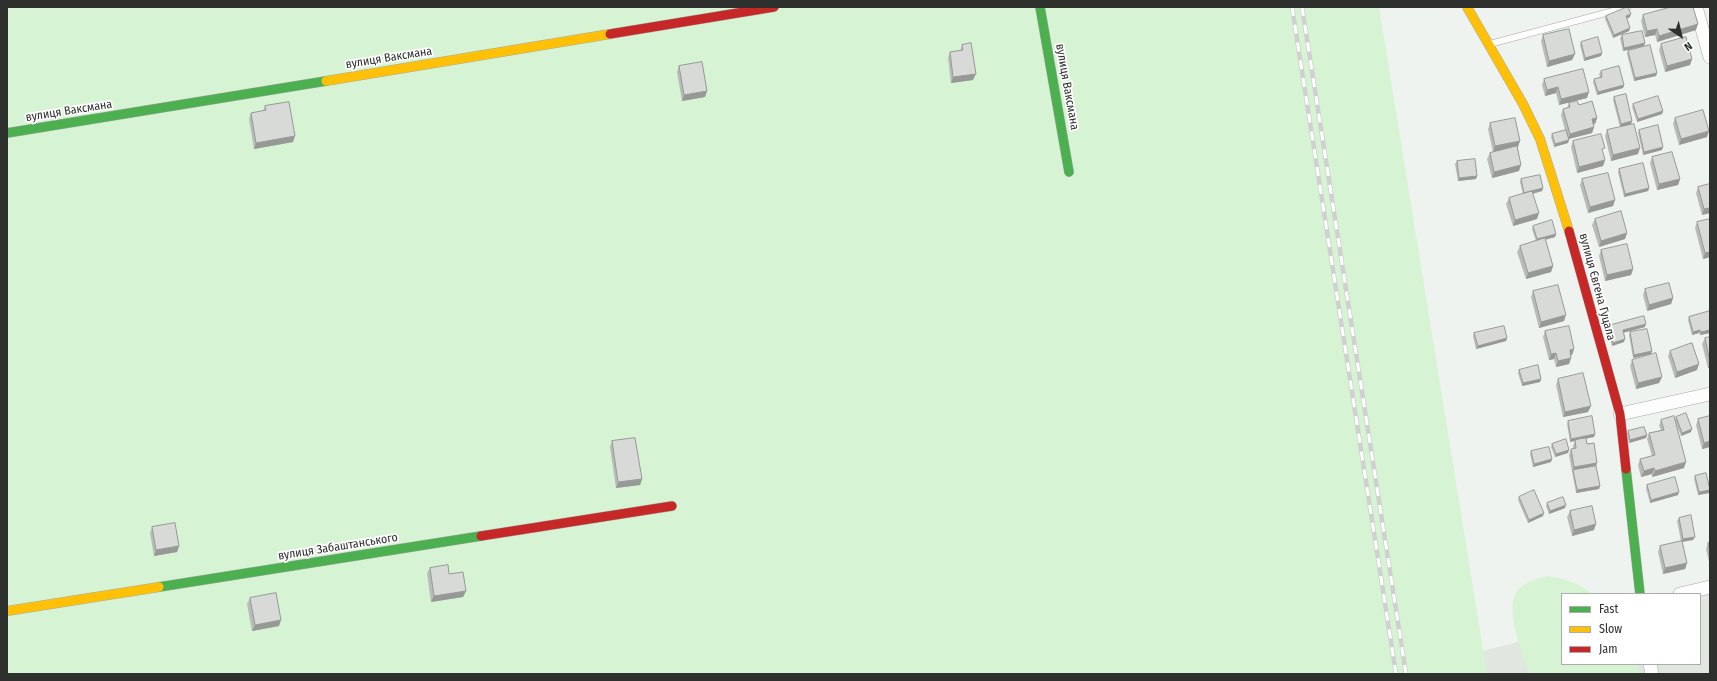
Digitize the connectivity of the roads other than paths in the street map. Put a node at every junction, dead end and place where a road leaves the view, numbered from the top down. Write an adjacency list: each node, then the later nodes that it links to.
1 (774, 7): 8 (street, вулиця Ваксмана)
2 (1040, 7): 9 (street, вулиця Ваксмана)
3 (1467, 7): 6 (street, вулиця Євгена Гуцала)
4 (1628, 7): 6 (lane)
5 (1696, 7): 7 (street)
6 (1488, 44): 11 (street, вулиця Євгена Гуцала)
7 (1710, 57)
8 (7, 133)
9 (1069, 172)
10 (1710, 394): 11 (street)
11 (1620, 414): 14 (street, вулиця Євгена Гуцала)
12 (672, 506): 16 (street, вулиця Забаштанського)
13 (1710, 586): 15 (street)
14 (1640, 593)
15 (1684, 593)
16 (7, 611)

